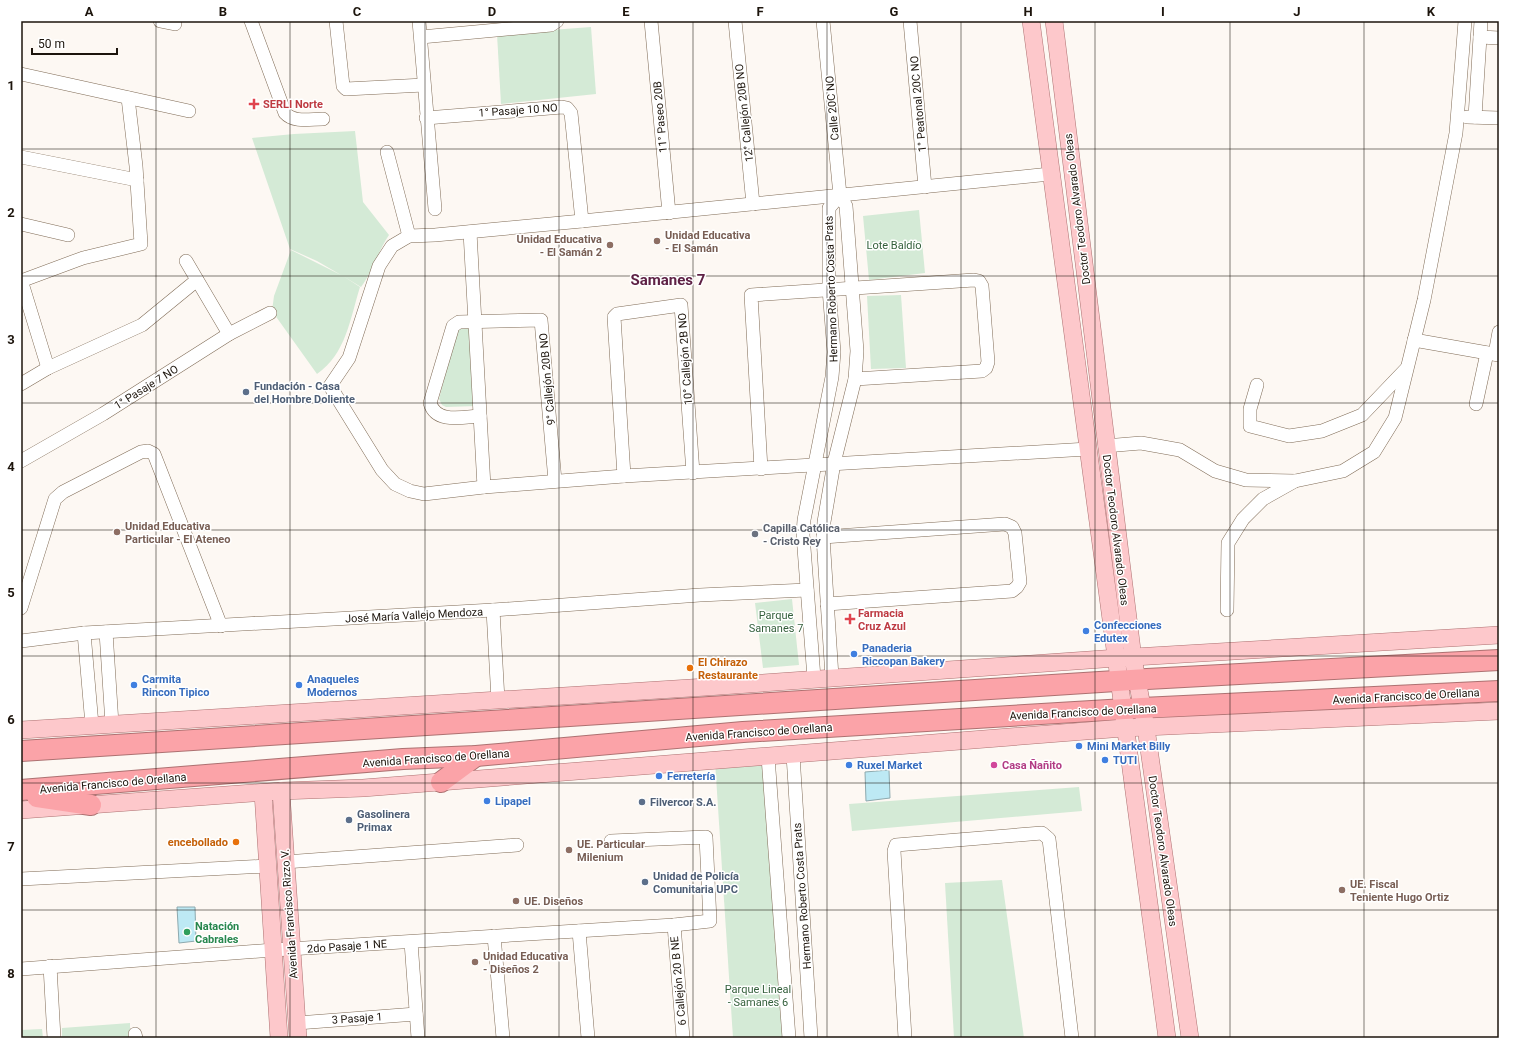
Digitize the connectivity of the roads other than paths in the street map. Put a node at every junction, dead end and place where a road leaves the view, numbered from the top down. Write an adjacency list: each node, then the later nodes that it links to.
1 (160, 21): 14 (street)
2 (251, 21): 26 (street)
3 (336, 21): 19 (street)
4 (419, 21): 15 (street)
5 (557, 21): 15 (street)
6 (651, 21): 35 (street, 11° Paseo 20B)
7 (736, 21): 33 (street, 12° Callejón 20B NO)
8 (824, 21): 32 (street, Calle 20C NO)
9 (910, 21): 31 (street, 1° Peatonal 20C NO)
10 (1031, 21): 29 (main road, Doctor Teodoro Alvarado Oleas)
11 (1054, 21): 59 (main road, Doctor Teodoro Alvarado Oleas)
12 (1465, 21): 22 (street)
13 (1481, 21): 16 (street)
14 (175, 24)
15 (421, 37): 19 (street)
16 (1480, 37): 17 (street); 23 (street)
17 (1499, 38)
18 (21, 74): 20 (street)
19 (424, 85): 24 (street)
20 (128, 98): 21 (street); 30 (street)
21 (189, 111)
22 (1457, 117): 23 (street); 50 (street)
23 (1475, 117): 25 (street)
24 (426, 118): 34 (street); 36 (street, 1° Pasaje 10 NO)
25 (1499, 118)
26 (323, 119)
27 (387, 152): 40 (street)
28 (21, 157): 30 (street)
29 (1050, 174): 31 (street); 60 (main road, Doctor Teodoro Alvarado Oleas)
30 (137, 180): 42 (street)
31 (925, 187): 32 (street)
32 (840, 195): 33 (street); 44 (street, Hermano Roberto Costa Prats); 45 (street, Hermano Roberto Costa Prats)
33 (753, 204): 35 (street)
34 (435, 209)
35 (669, 213): 36 (street)
36 (582, 221): 38 (street)
37 (21, 224): 39 (street)
38 (470, 232): 40 (street); 47 (street)
39 (68, 234)
40 (409, 236): 69 (street)
41 (186, 261): 43 (street)
42 (21, 280): 52 (street)
43 (197, 280): 49 (street); 52 (street)
44 (852, 287): 45 (street); 54 (street, Hermano Roberto Costa Prats); 54 (street)
45 (829, 289): 63 (street, Hermano Roberto Costa Prats); 64 (street)
46 (270, 312): 49 (street, 1° Pasaje 7 NO)
47 (474, 323): 58 (street); 58 (street); 67 (street, 9° Callejón 20B NO)
48 (1499, 332): 51 (street)
49 (229, 334): 61 (street, 1° Pasaje 7 NO)
50 (1414, 340): 51 (street); 53 (street)
51 (1494, 354): 57 (street)
52 (48, 368): 55 (street)
53 (1407, 368): 56 (street); 68 (street)
54 (855, 379): 62 (street, Hermano Roberto Costa Prats)
55 (21, 384)
56 (1257, 385)
57 (1476, 404)
58 (480, 416): 69 (street)
59 (1105, 446): 68 (street); 81 (main road, Doctor Teodoro Alvarado Oleas)
60 (1088, 449): 62 (street); 81 (main road, Doctor Teodoro Alvarado Oleas)
61 (21, 461)
62 (834, 463): 63 (street); 70 (street, Hermano Roberto Costa Prats)
63 (815, 465): 64 (street); 71 (street, Hermano Roberto Costa Prats)
64 (762, 469): 65 (street)
65 (693, 473): 66 (street); 66 (street, 10° Callejón 2B NO)
66 (624, 476): 67 (street)
67 (555, 481): 69 (street)
68 (1295, 481): 75 (street)
69 (484, 487)
70 (823, 537): 72 (street, Hermano Roberto Costa Prats); 72 (street)
71 (807, 590): 74 (street, José María Vallejo Mendoza); 84 (street, Hermano Roberto Costa Prats)
72 (827, 604): 83 (street, Hermano Roberto Costa Prats)
73 (21, 608): 76 (street)
74 (493, 610): 76 (street, José María Vallejo Mendoza); 87 (street)
75 (1227, 610)
76 (221, 626): 77 (street, José María Vallejo Mendoza)
77 (106, 632): 78 (street, José María Vallejo Mendoza); 90 (street)
78 (84, 633): 80 (street, José María Vallejo Mendoza); 91 (street)
79 (1499, 636): 81 (main road)
80 (21, 641)
81 (1125, 658): 83 (main road); 85 (main road, Doctor Teodoro Alvarado Oleas)
82 (1499, 660): 85 (highway)
83 (832, 677): 84 (main road)
84 (814, 678): 87 (main road)
85 (1128, 680): 89 (main road, Doctor Teodoro Alvarado Oleas); 94 (highway)
86 (1499, 691): 89 (highway, Avenida Francisco de Orellana)
87 (498, 700): 90 (main road)
88 (1499, 711): 92 (main road, Avenida Francisco de Orellana)
89 (1130, 715): 92 (main road, Doctor Teodoro Alvarado Oleas); 95 (main road, Avenida Francisco de Orellana); 96 (highway, Avenida Francisco de Orellana); 132 (main road, Doctor Teodoro Alvarado Oleas)
90 (112, 724): 91 (main road)
91 (92, 725): 93 (main road)
92 (1146, 728): 133 (main road, Doctor Teodoro Alvarado Oleas)
93 (21, 730)
94 (21, 752)
95 (793, 755): 97 (main road, Avenida Francisco de Orellana); 118 (street, Hermano Roberto Costa Prats)
96 (476, 756): 98 (highway); 99 (highway, Avenida Francisco de Orellana)
97 (768, 757): 98 (main road, Avenida Francisco de Orellana); 119 (street, Hermano Roberto Costa Prats)
98 (441, 782): 100 (main road, Avenida Francisco de Orellana)
99 (21, 790)
100 (281, 791): 101 (main road, Avenida Francisco de Orellana); 107 (main road, Avenida Francisco Rizzo V.)
101 (263, 793): 103 (main road, Avenida Francisco de Orellana); 108 (main road, Avenida Francisco Rizzo V.)
102 (21, 794): 103 (highway)
103 (91, 805): 104 (main road, Avenida Francisco de Orellana)
104 (21, 810)
105 (612, 841): 110 (street, 2do Pasaje 1 NE)
106 (517, 845): 107 (street)
107 (285, 862): 114 (main road, Avenida Francisco Rizzo V.)
108 (267, 866): 109 (street); 115 (main road, Avenida Francisco Rizzo V.)
109 (21, 879)
110 (674, 925): 111 (street, 2do Pasaje 1 NE); 127 (street, 6 Callejón 20 B NE)
111 (579, 931): 112 (street, 2do Pasaje 1 NE); 126 (street)
112 (494, 936): 113 (street, 2do Pasaje 1 NE); 125 (street)
113 (411, 942): 114 (street, 2do Pasaje 1 NE); 120 (street)
114 (292, 949): 115 (street, 2do Pasaje 1 NE); 121 (main road, Avenida Francisco Rizzo V.)
115 (273, 950): 116 (street, 2do Pasaje 1 NE); 123 (main road, Avenida Francisco Rizzo V.)
116 (50, 966): 117 (street, 2do Pasaje 1 NE); 122 (street)
117 (21, 969)
118 (808, 987): 119 (street); 129 (street, Hermano Roberto Costa Prats)
119 (786, 988): 128 (street, Hermano Roberto Costa Prats)
120 (416, 1014): 121 (street, 3 Pasaje 1); 124 (street)
121 (297, 1030)
122 (54, 1038)
123 (279, 1038)
124 (418, 1038)
125 (503, 1038)
126 (588, 1038)
127 (683, 1038)
128 (789, 1038)
129 (811, 1038)
130 (904, 1038): 131 (street)
131 (1072, 1038)
132 (1167, 1038)
133 (1190, 1038)

